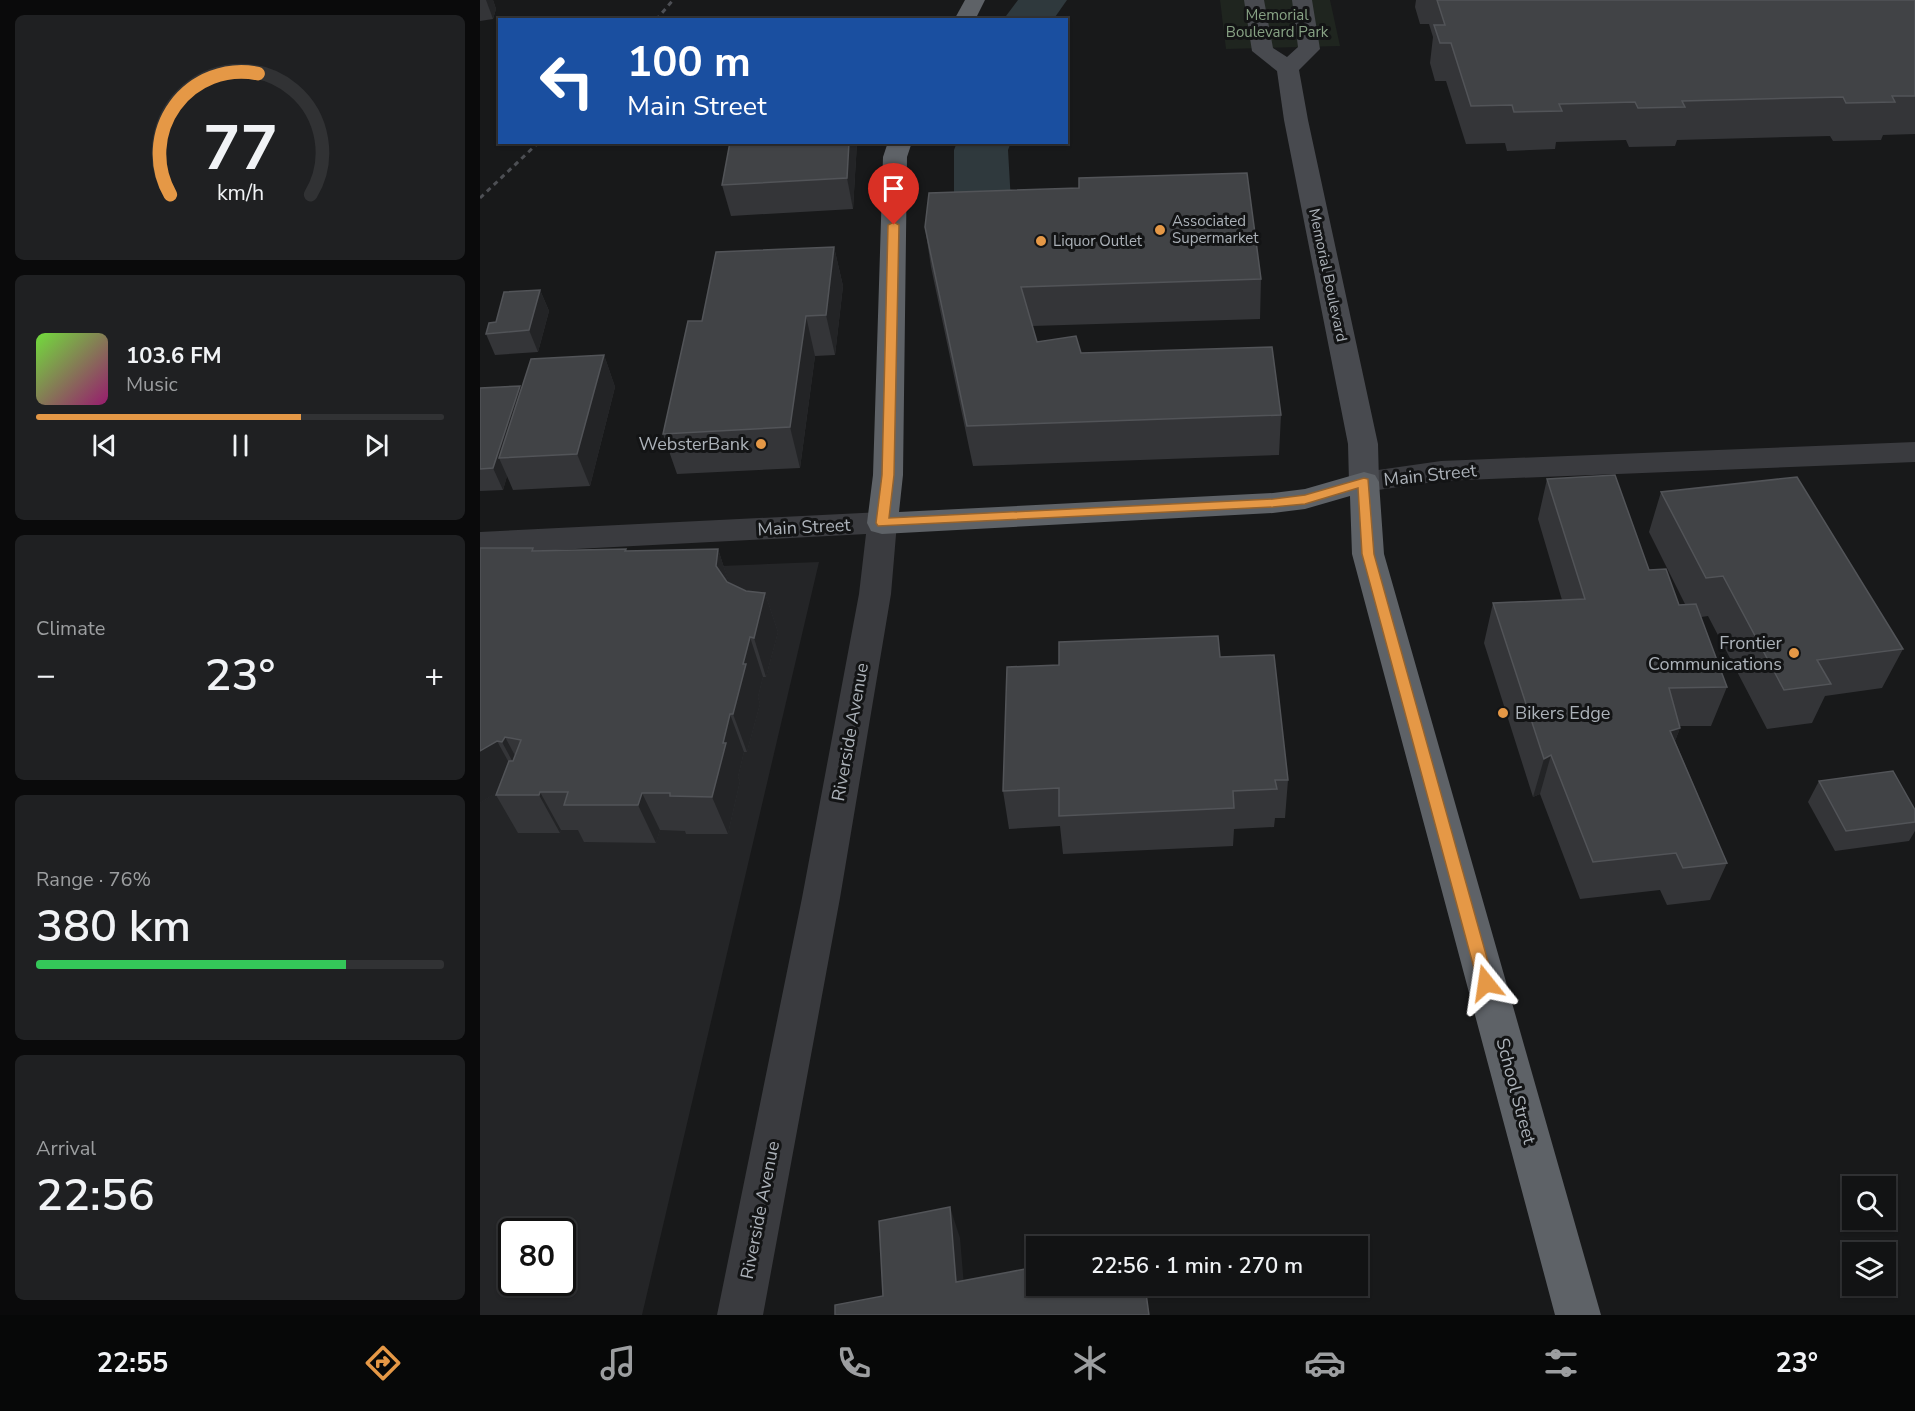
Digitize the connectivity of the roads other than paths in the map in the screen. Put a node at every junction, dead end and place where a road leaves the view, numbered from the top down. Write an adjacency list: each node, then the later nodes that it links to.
1 (975, 0): 4 (highway)
2 (1254, 0): 5 (main road)
3 (1302, 0): 5 (main road)
4 (965, 18)
5 (1288, 68): 8 (main road, Memorial Boulevard)
6 (899, 144): 9 (highway, Riverside Avenue)
7 (1915, 452): 8 (street, Main Street)
8 (1364, 482): 9 (highway, Main Street); 12 (highway, School Street)
9 (882, 523): 10 (street, Main Street); 11 (street, Riverside Avenue)
10 (480, 543)
11 (740, 1315)
12 (1578, 1315)

